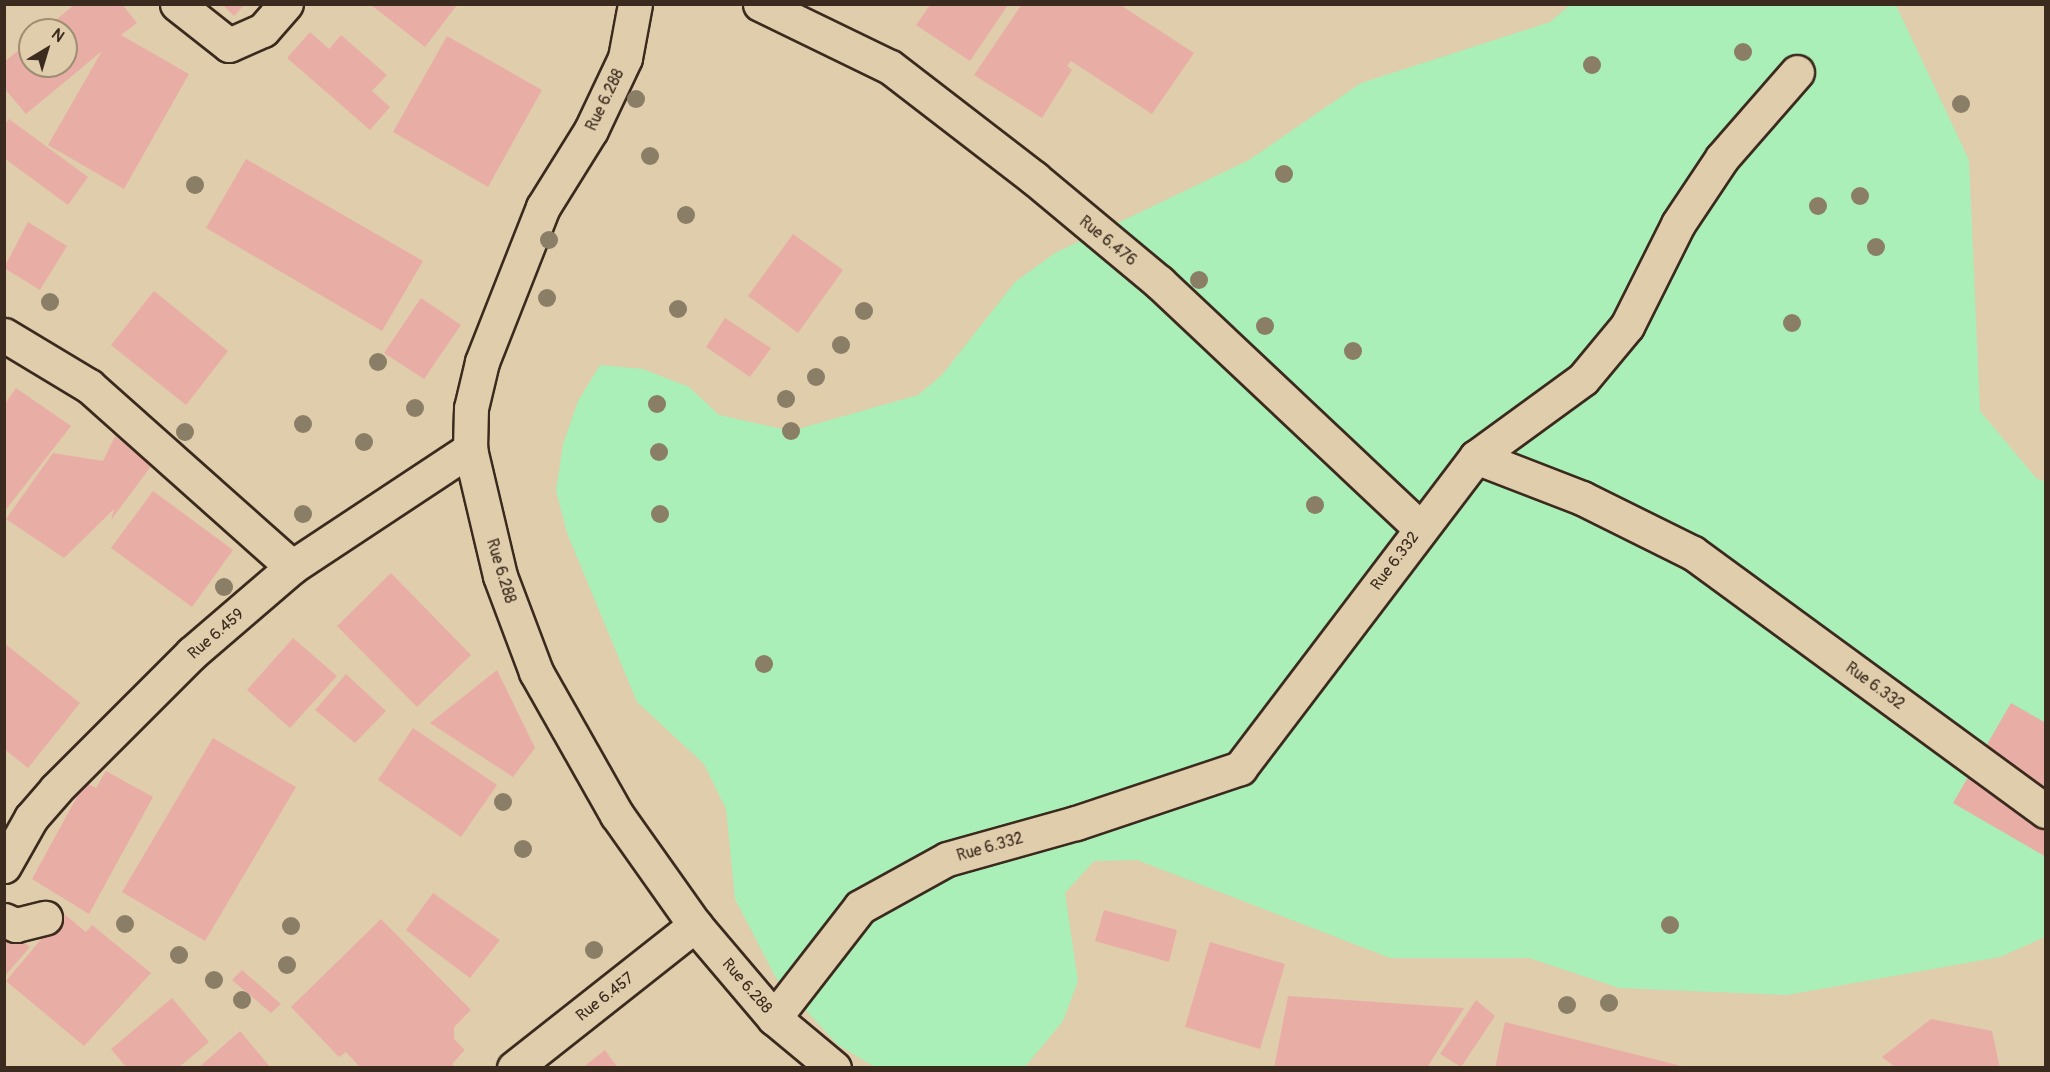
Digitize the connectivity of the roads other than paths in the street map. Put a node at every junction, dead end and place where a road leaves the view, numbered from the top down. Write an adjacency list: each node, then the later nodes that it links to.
1 (177, 4): 2 (street)
2 (286, 4)
3 (635, 4): 7 (street, Rue 6.288)
4 (760, 4): 9 (street, Rue 6.476)
5 (1797, 72): 8 (street)
6 (4, 335): 10 (street)
7 (471, 449): 10 (street, Rue 6.459); 15 (street, Rue 6.288)
8 (1476, 457): 9 (street, Rue 6.332); 11 (street, Rue 6.332)
9 (1420, 528): 16 (street, Rue 6.332)
10 (292, 567): 12 (street, Rue 6.459)
11 (2046, 811)
12 (4, 866)
13 (45, 918): 14 (street)
14 (4, 920)
15 (695, 926): 16 (street, Rue 6.288); 17 (street, Rue 6.457)
16 (774, 1018): 18 (street, Rue 6.288)
17 (514, 1068)
18 (834, 1068)

